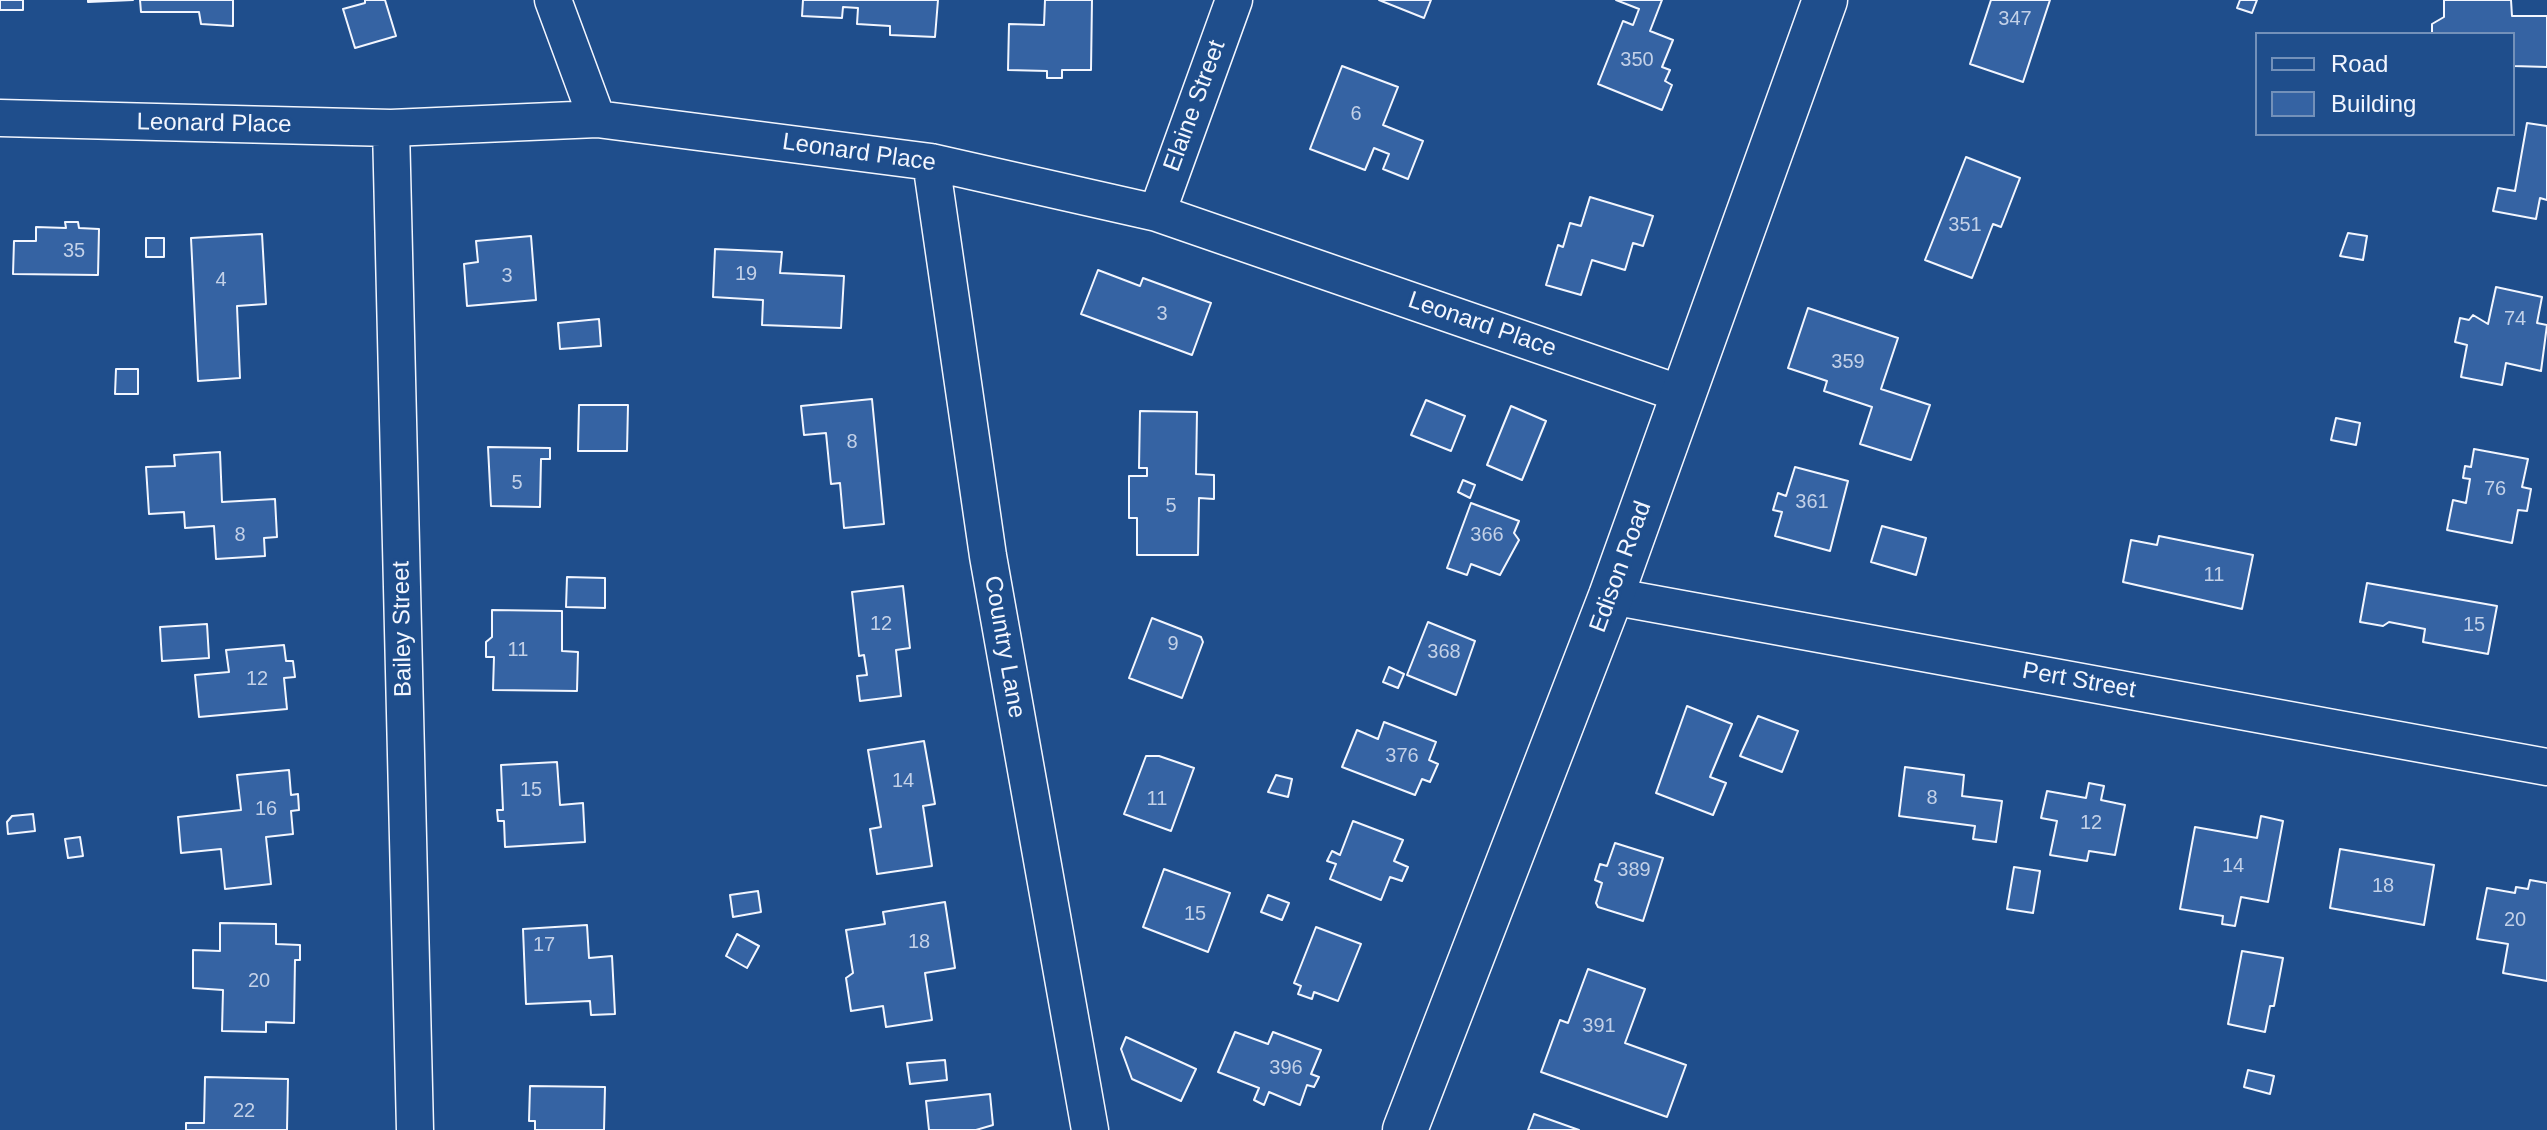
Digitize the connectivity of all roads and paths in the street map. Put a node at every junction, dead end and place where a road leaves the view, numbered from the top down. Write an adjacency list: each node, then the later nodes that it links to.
1 (553, 0): 5 (street)
2 (1234, 0): 8 (street, Elaine Street)
3 (1825, 0): 9 (street, Edison Road)
4 (0, 118): 6 (street, Leonard Place)
5 (597, 119): 6 (street, Leonard Place); 7 (street, Leonard Place)
6 (391, 128): 12 (street, Bailey Street)
7 (931, 162): 8 (street, Leonard Place); 13 (street, Country Lane)
8 (1157, 213): 9 (street, Leonard Place)
9 (1684, 395): 10 (street, Edison Road)
10 (1611, 596): 11 (street, Pert Street); 14 (street, Edison Road)
11 (2547, 767)
12 (415, 1130)
13 (1090, 1130)
14 (1405, 1130)

